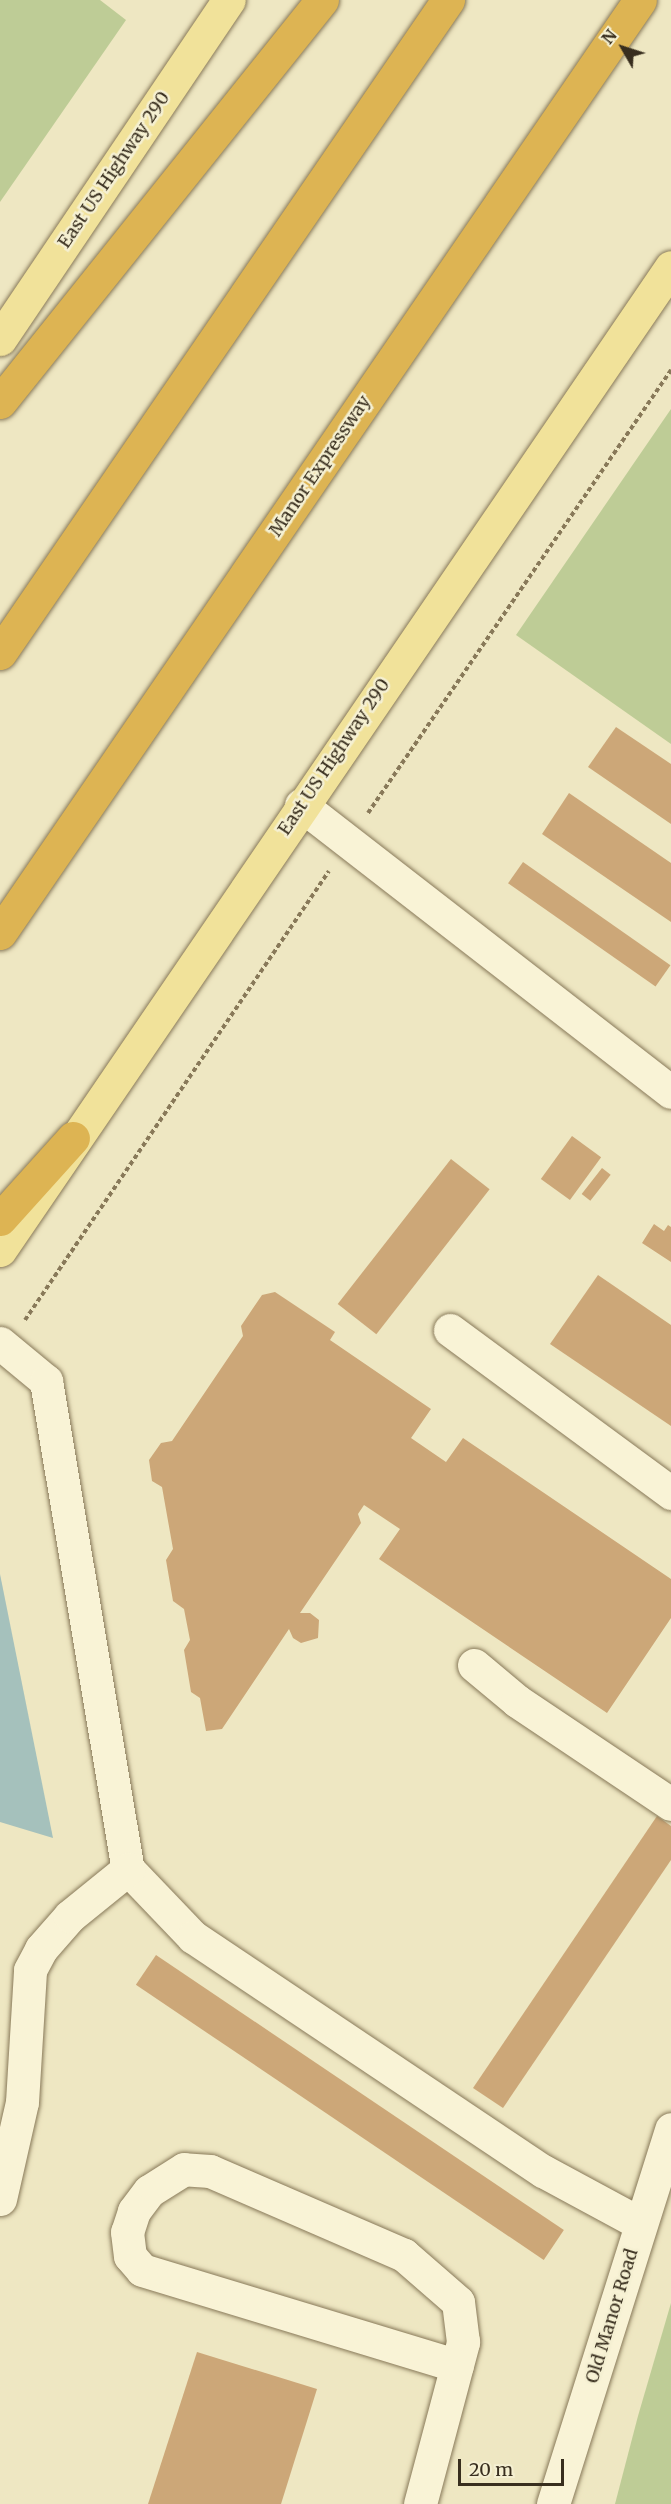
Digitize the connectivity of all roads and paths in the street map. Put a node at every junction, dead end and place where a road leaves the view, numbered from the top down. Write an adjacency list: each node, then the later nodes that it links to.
1 (229, 0): 6 (main road, East US Highway 290)
2 (322, 0): 7 (highway)
3 (448, 0): 8 (highway)
4 (640, 0): 10 (highway, Manor Expressway)
5 (671, 267): 9 (main road, East US Highway 290)
6 (0, 339)
7 (0, 402)
8 (0, 652)
9 (301, 805): 11 (street); 12 (main road, East US Highway 290)
10 (0, 933)
11 (671, 1092)
12 (73, 1138): 13 (highway); 14 (main road, East US Highway 290)
13 (0, 1219)
14 (0, 1250)
15 (450, 1330): 17 (street)
16 (0, 1343): 20 (street)
17 (671, 1493)
18 (474, 1665): 19 (street)
19 (671, 1804)
20 (128, 1869): 22 (street); 23 (street)
21 (671, 2129): 23 (street, Old Manor Road)
22 (0, 2199)
23 (640, 2224): 26 (street, Old Manor Road)
24 (457, 2366): 24 (street); 25 (street)
25 (420, 2504)
26 (553, 2504)

